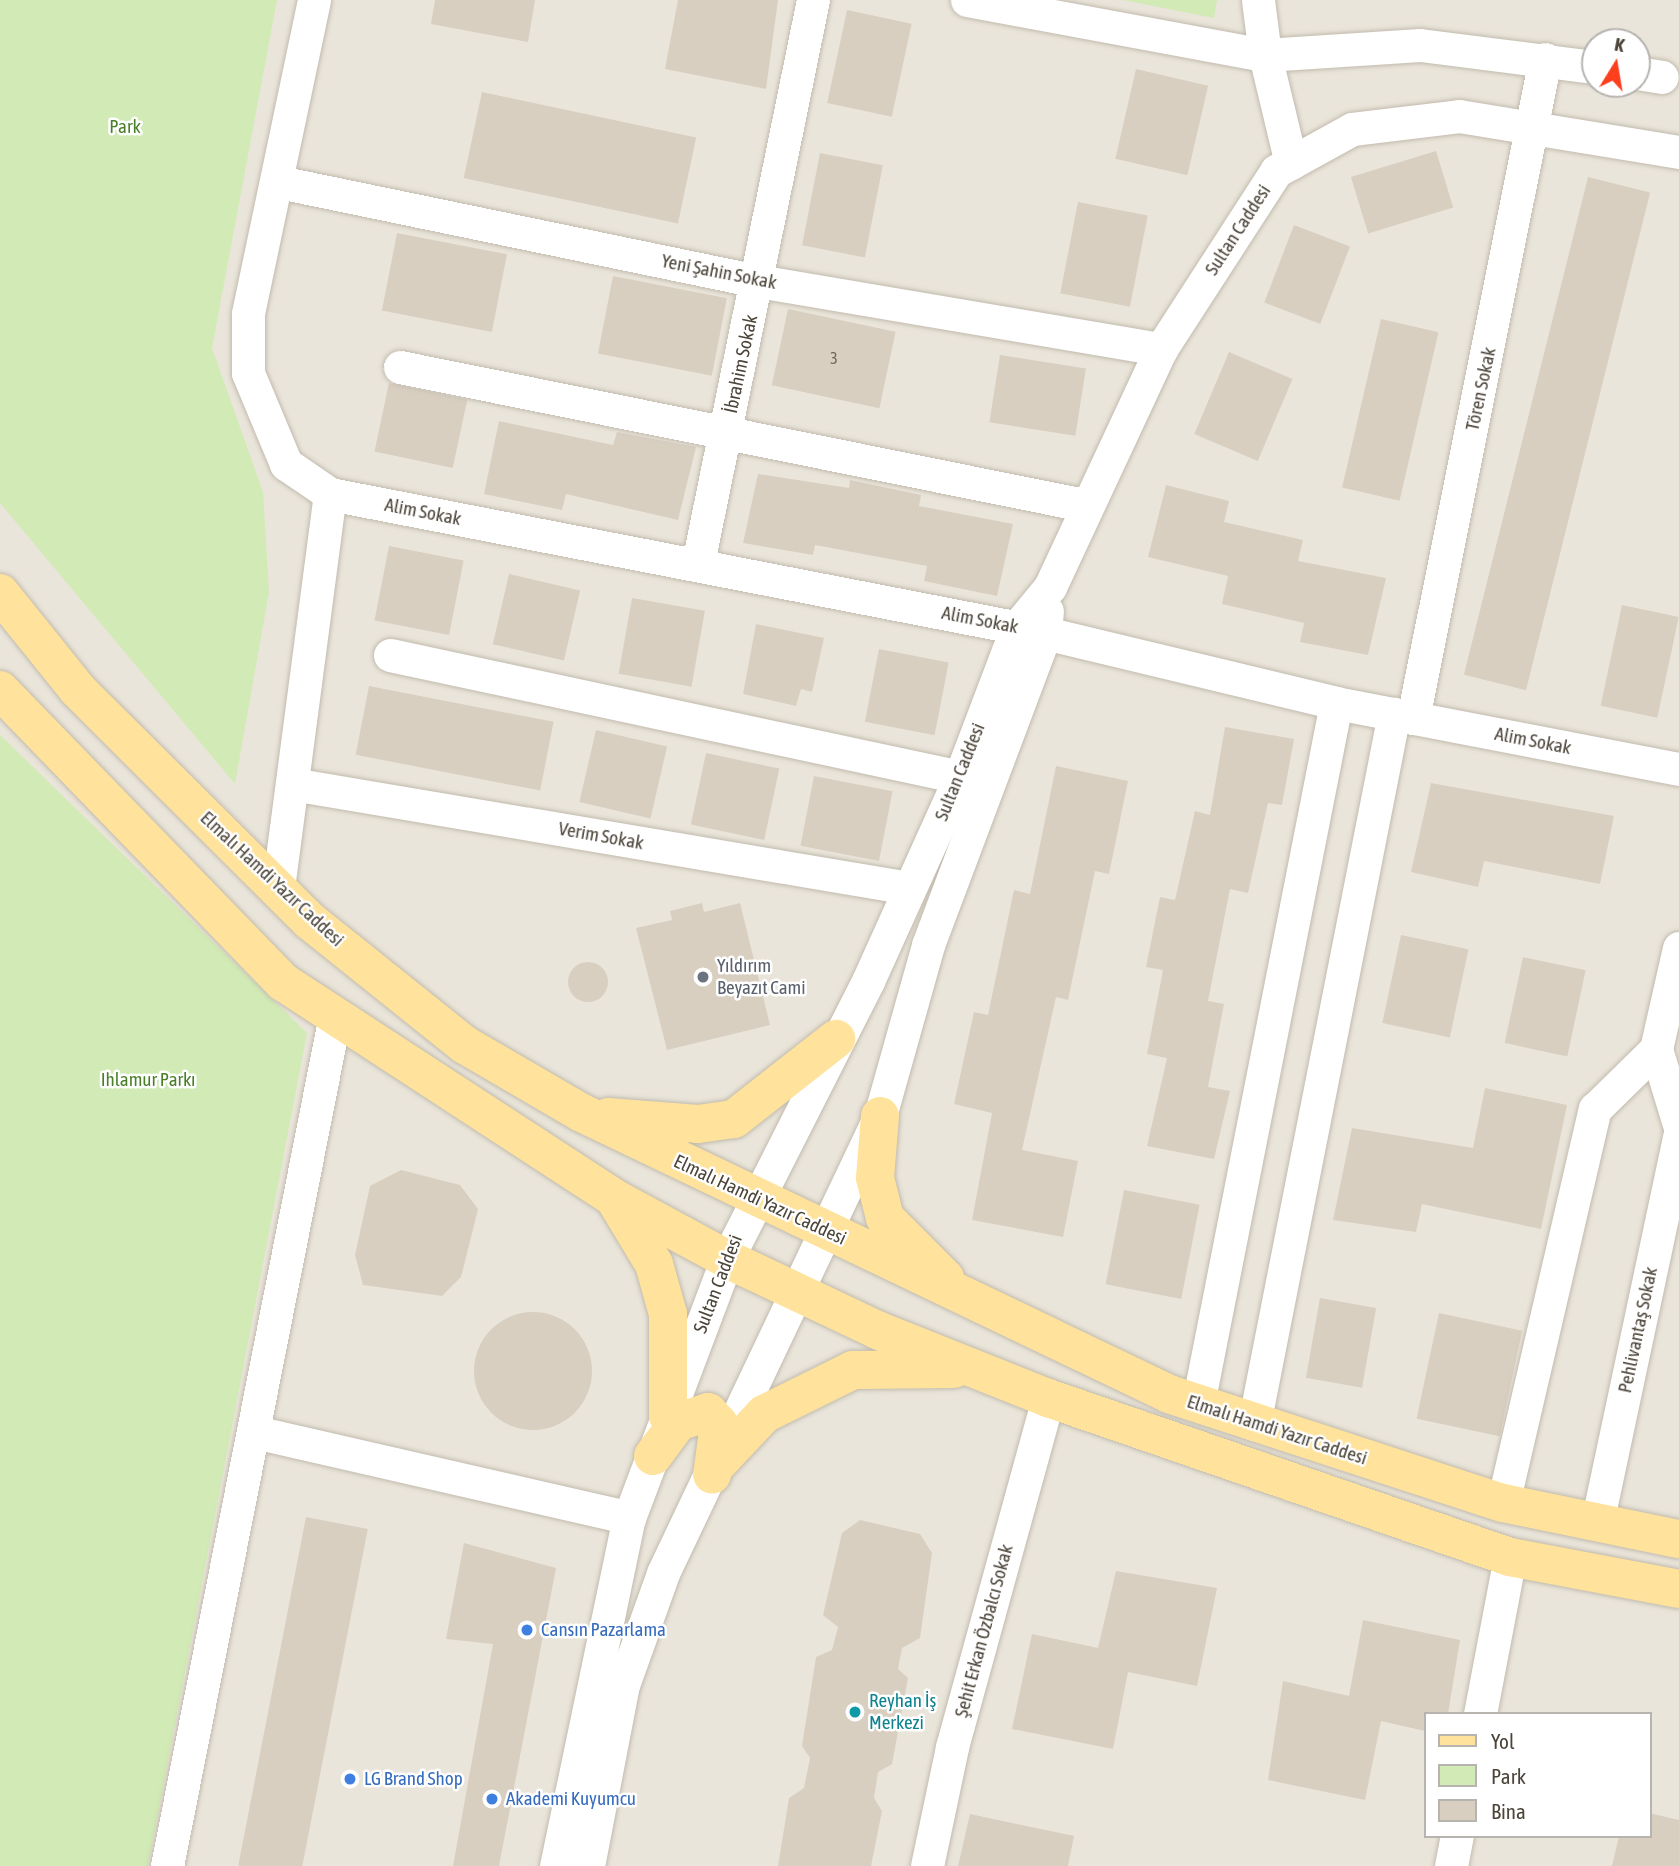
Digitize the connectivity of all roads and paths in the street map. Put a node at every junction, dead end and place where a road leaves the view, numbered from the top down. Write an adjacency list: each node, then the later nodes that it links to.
1 (314, 0): 11 (street)
2 (813, 0): 12 (street, İbrahim Sokak)
3 (967, 0): 5 (street)
4 (1258, 0): 5 (street)
5 (1265, 55): 6 (street); 10 (street)
6 (1545, 60): 7 (street); 8 (street, Tören Sokak)
7 (1581, 65)
8 (1534, 128): 9 (street, Sultan Caddesi); 10 (street, Sultan Caddesi); 24 (street, Tören Sokak)
9 (1679, 152)
10 (1291, 163): 13 (street, Sultan Caddesi)
11 (279, 182): 12 (street, Yeni Şahin Sokak); 16 (street, Alim Sokak)
12 (758, 281): 13 (street, Yeni Şahin Sokak); 15 (street, İbrahim Sokak)
13 (1161, 349): 17 (street, Sultan Caddesi)
14 (400, 367): 15 (street)
15 (727, 430): 17 (street); 18 (street, İbrahim Sokak)
16 (330, 494): 18 (street, Alim Sokak); 27 (street)
17 (1084, 505): 20 (street, Sultan Caddesi)
18 (698, 563): 20 (street, Alim Sokak)
19 (0, 593): 28 (main road, Elmalı Hamdi Yazır Caddesi)
20 (1031, 630): 23 (street, Alim Sokak); 26 (street, Sultan Caddesi); 35 (street, Sultan Caddesi)
21 (390, 655): 26 (street)
22 (0, 690): 31 (main road)
23 (1336, 703): 24 (street, Alim Sokak); 46 (street)
24 (1404, 716): 25 (street, Alim Sokak); 48 (street, Tören Sokak)
25 (1679, 769)
26 (960, 777): 29 (street, Sultan Caddesi)
27 (292, 784): 28 (street); 29 (street, Verim Sokak)
28 (278, 888): 34 (main road, Elmalı Hamdi Yazır Caddesi)
29 (909, 888): 32 (street, Sultan Caddesi)
30 (1679, 948): 33 (street)
31 (334, 1020): 38 (main road); 49 (street)
32 (836, 1039): 34 (main road); 39 (street, Sultan Caddesi)
33 (1656, 1049): 36 (street); 52 (street)
34 (580, 1112): 39 (main road, Elmalı Hamdi Yazır Caddesi)
35 (880, 1116): 40 (street, Sultan Caddesi); 43 (main road)
36 (1679, 1124)
37 (1679, 1137): 54 (street, Pehlivantaş Sokak)
38 (614, 1198): 41 (main road); 47 (main road)
39 (752, 1200): 40 (main road, Elmalı Hamdi Yazır Caddesi); 41 (street, Sultan Caddesi)
40 (823, 1233): 42 (street, Sultan Caddesi); 43 (main road, Elmalı Hamdi Yazır Caddesi)
41 (727, 1259): 42 (main road); 47 (street, Sultan Caddesi)
42 (796, 1292): 44 (main road); 51 (street, Sultan Caddesi)
43 (966, 1300): 46 (main road, Elmalı Hamdi Yazır Caddesi)
44 (975, 1368): 45 (main road); 51 (main road)
45 (1048, 1398): 56 (main road); 63 (street, Şehit Erkan Özbalcı Sokak)
46 (1198, 1404): 48 (main road, Elmalı Hamdi Yazır Caddesi)
47 (668, 1416): 50 (street, Sultan Caddesi)
48 (1254, 1424): 52 (main road, Elmalı Hamdi Yazır Caddesi)
49 (256, 1432): 53 (street); 60 (street)
50 (653, 1456): 51 (main road); 53 (street, Sultan Caddesi)
51 (715, 1470): 62 (street, Sultan Caddesi)
52 (1503, 1503): 54 (main road, Elmalı Hamdi Yazır Caddesi)
53 (629, 1518): 61 (street, Sultan Caddesi)
54 (1597, 1523): 55 (main road, Elmalı Hamdi Yazır Caddesi)
55 (1679, 1539)
56 (1510, 1557): 57 (main road); 58 (street)
57 (1679, 1589)
58 (1480, 1712)
59 (1457, 1838): 64 (street)
60 (167, 1866)
61 (556, 1866)
62 (589, 1866)
63 (928, 1866)
64 (1451, 1866)

